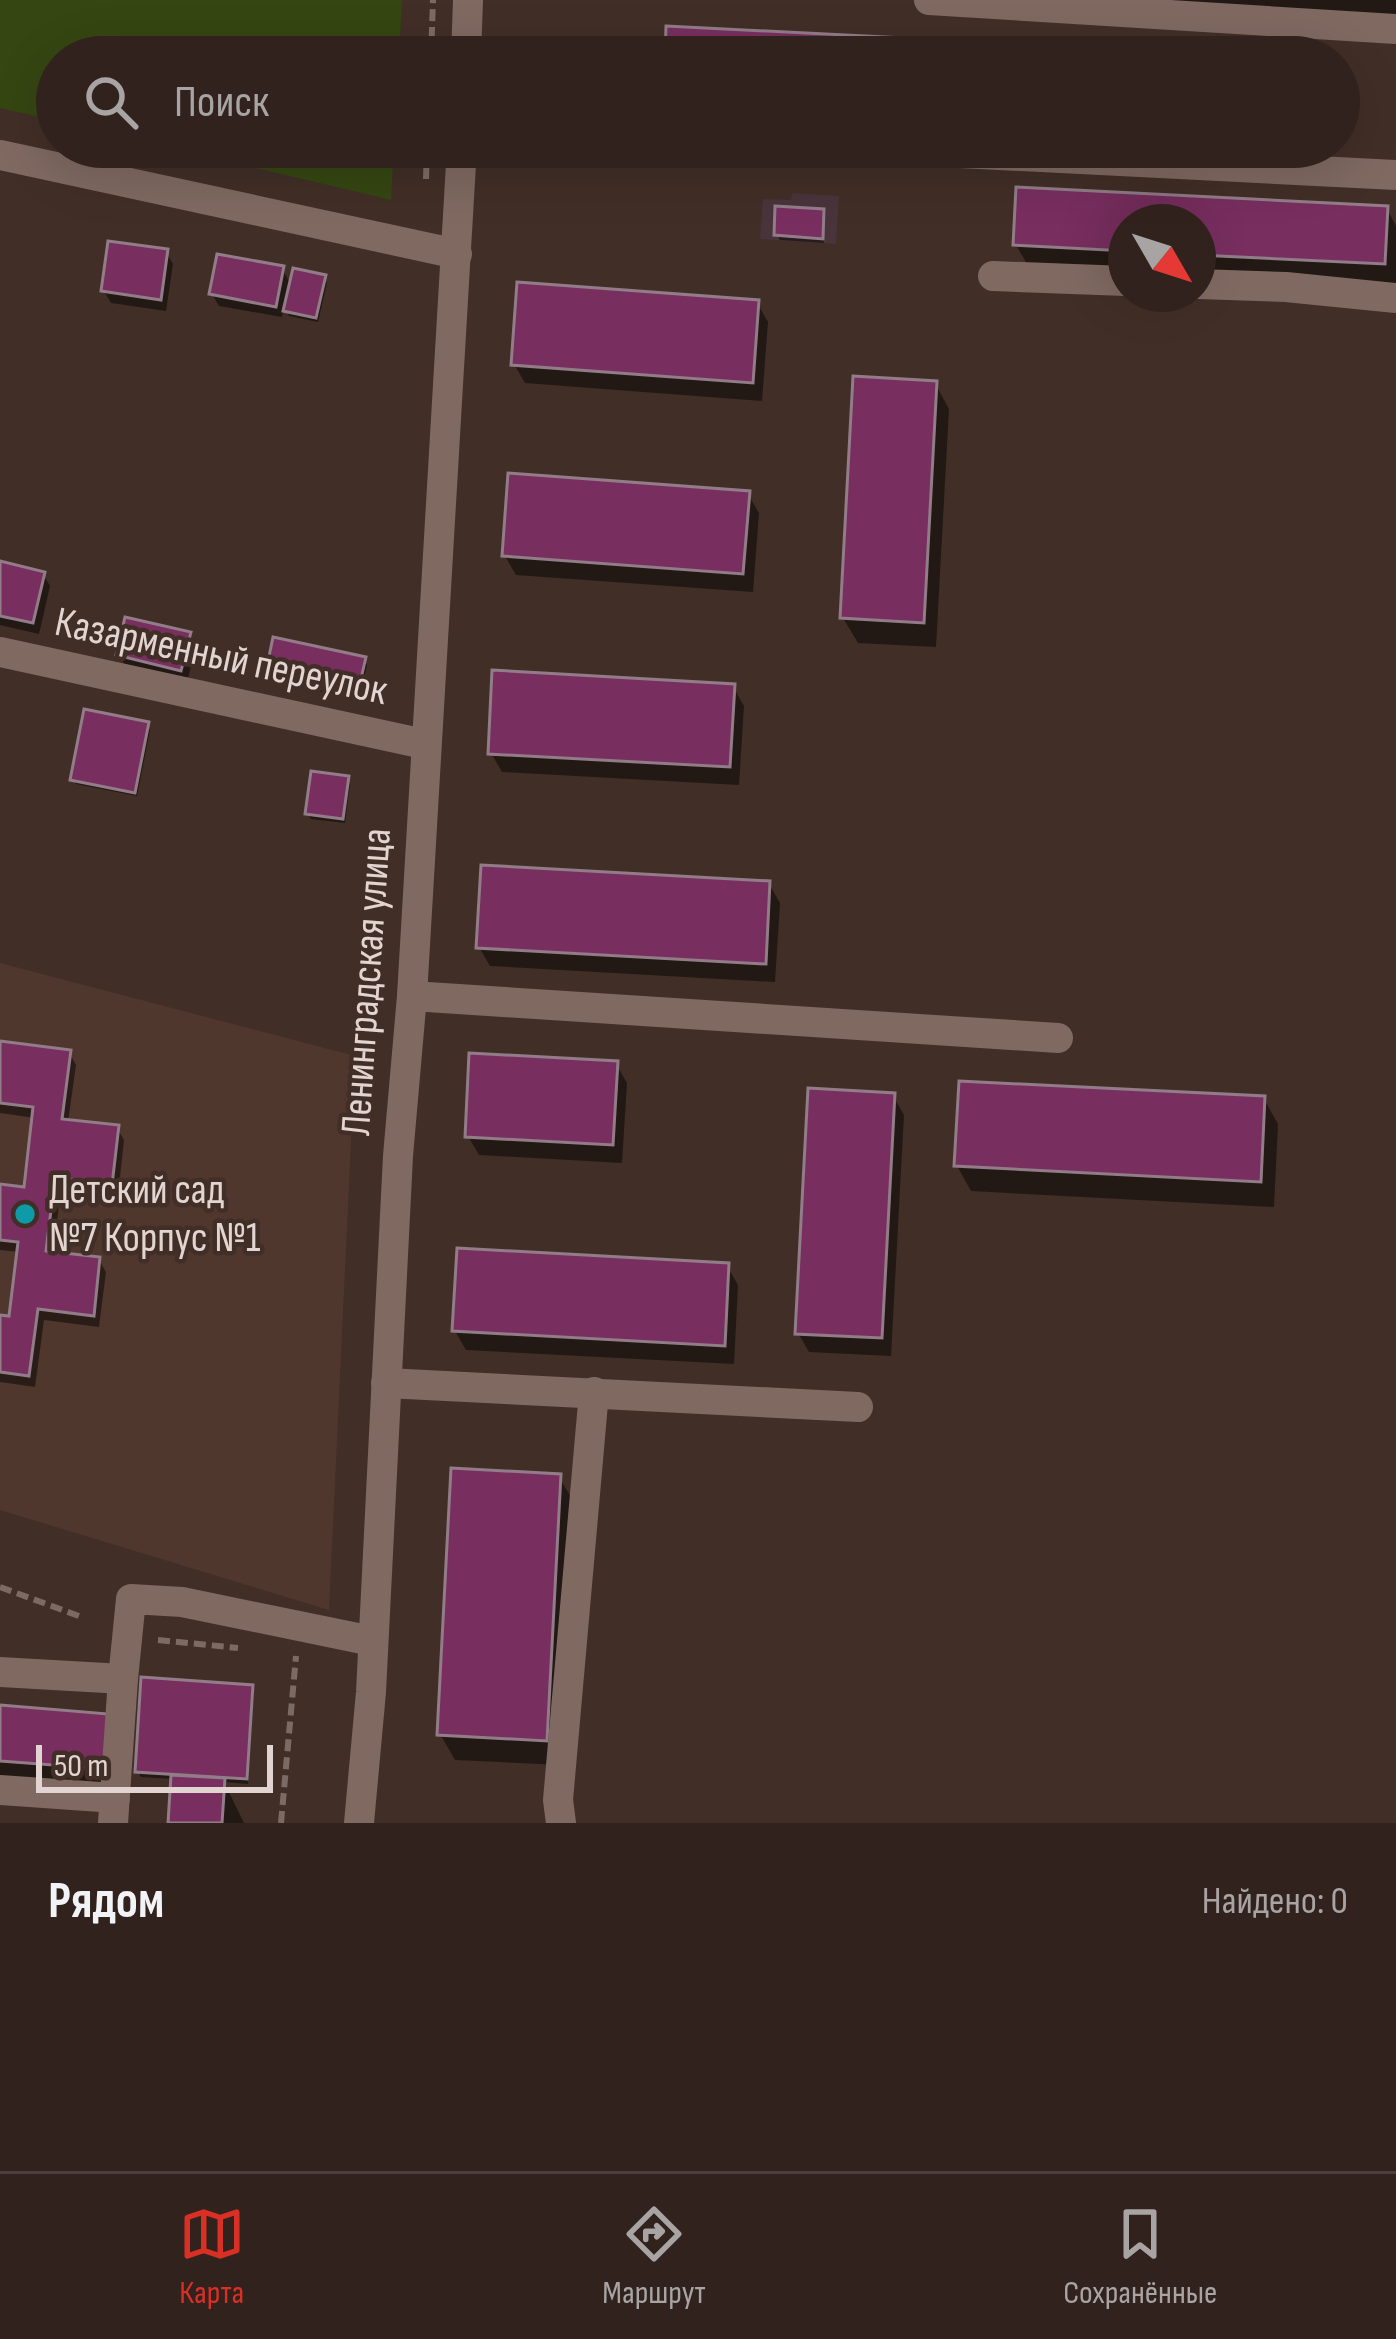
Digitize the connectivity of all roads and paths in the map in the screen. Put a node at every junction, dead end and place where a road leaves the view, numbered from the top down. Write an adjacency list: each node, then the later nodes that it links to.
1 (433, 0): 5 (path)
2 (469, 0): 6 (street)
3 (929, 0): 4 (street)
4 (1396, 29)
5 (432, 36)
6 (467, 36)
7 (0, 155): 8 (street)
8 (36, 163)
9 (60, 168): 13 (street)
10 (461, 168): 13 (street, Ленинградская улица)
11 (1257, 168): 12 (street)
12 (1396, 175)
13 (457, 254): 19 (street, Ленинградская улица)
14 (993, 276): 15 (street)
15 (1108, 280)
16 (1216, 285): 17 (street)
17 (1396, 298)
18 (0, 652): 19 (street, Казарменный переулок)
19 (424, 744): 20 (street, Ленинградская улица)
20 (412, 996): 21 (street); 22 (street, Ленинградская улица)
21 (1058, 1038)
22 (386, 1382): 23 (street); 28 (street, Ленинградская улица)
23 (595, 1392): 24 (street); 37 (street)
24 (858, 1407)
25 (0, 1587): 26 (path)
26 (79, 1616)
27 (158, 1640): 29 (path)
28 (372, 1641): 32 (street); 36 (street, Ленинградская улица)
29 (250, 1649)
30 (296, 1653): 35 (path)
31 (0, 1672): 32 (street)
32 (123, 1679): 34 (street)
33 (0, 1790): 34 (street)
34 (114, 1810)
35 (281, 1823)
36 (359, 1823)
37 (562, 1823)

